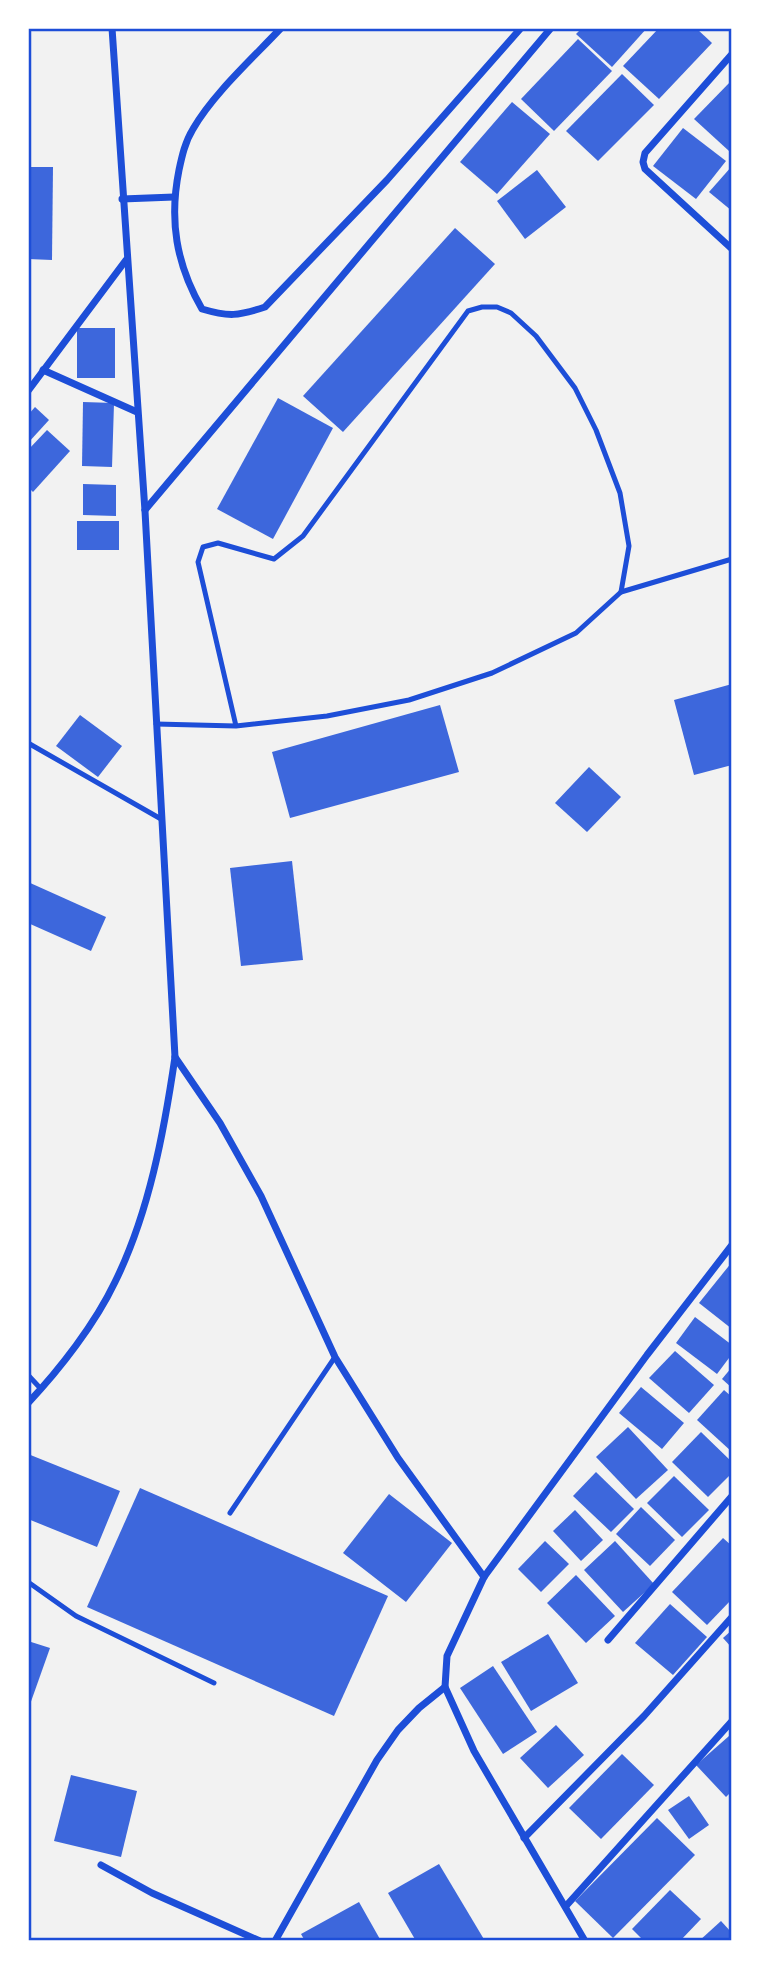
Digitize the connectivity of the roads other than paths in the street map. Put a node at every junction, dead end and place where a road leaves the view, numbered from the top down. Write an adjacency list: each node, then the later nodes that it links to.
1 (112, 28): 7 (street)
2 (281, 28): 6 (street)
3 (521, 28): 6 (street)
4 (551, 28): 13 (street)
5 (732, 54): 8 (street)
6 (174, 197): 7 (street)
7 (122, 199): 9 (street)
8 (732, 249)
9 (126, 260): 10 (street); 12 (street)
10 (43, 370): 11 (street); 12 (street)
11 (28, 391)
12 (137, 412): 13 (street)
13 (145, 511): 16 (street)
14 (732, 559): 15 (lane)
15 (621, 592): 17 (lane); 17 (lane)
16 (156, 724): 17 (lane); 19 (street)
17 (236, 726)
18 (28, 743): 19 (lane)
19 (161, 819): 20 (street)
20 (175, 1057): 22 (street); 24 (street)
21 (732, 1245): 28 (street)
22 (335, 1357): 27 (lane); 28 (street)
23 (28, 1375): 24 (lane)
24 (41, 1389): 25 (street)
25 (28, 1403)
26 (732, 1496): 31 (street)
27 (230, 1513)
28 (484, 1577): 33 (street)
29 (28, 1581): 32 (lane)
30 (732, 1617): 35 (street)
31 (608, 1640)
32 (214, 1683)
33 (445, 1687): 35 (street); 39 (street)
34 (732, 1721): 37 (street)
35 (524, 1838): 37 (street)
36 (102, 1865): 38 (street)
37 (566, 1906): 40 (street)
38 (260, 1941)
39 (275, 1941)
40 (585, 1941)

